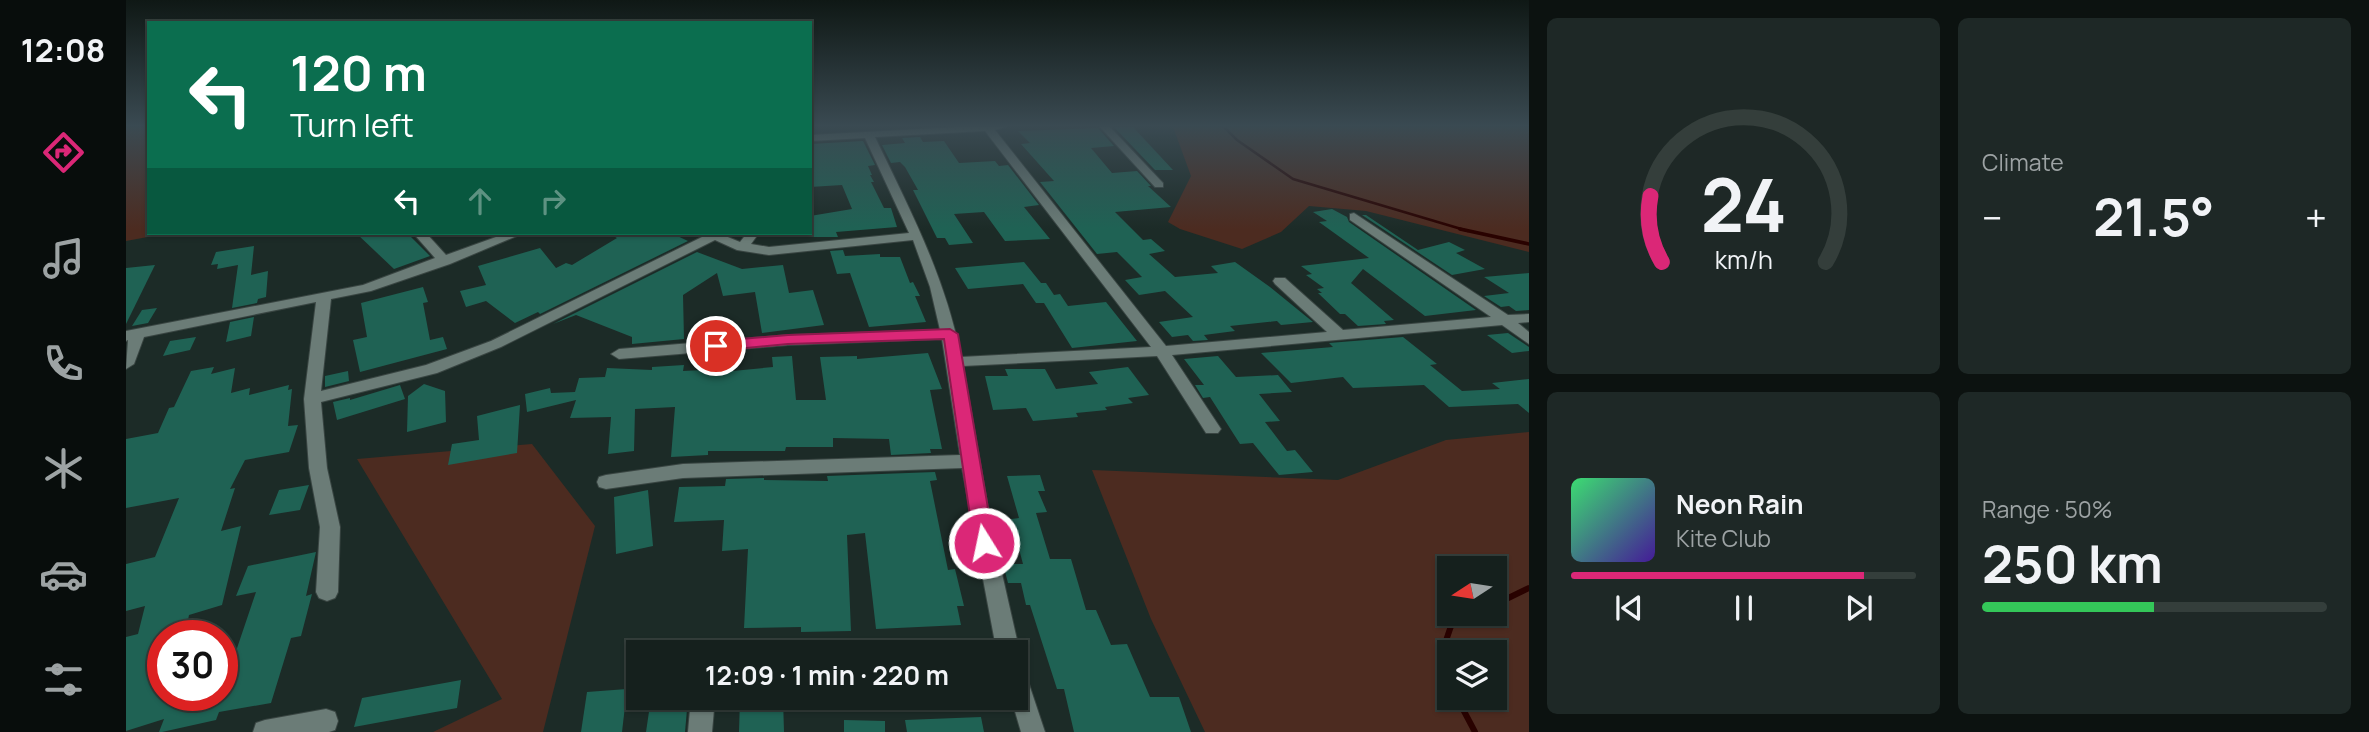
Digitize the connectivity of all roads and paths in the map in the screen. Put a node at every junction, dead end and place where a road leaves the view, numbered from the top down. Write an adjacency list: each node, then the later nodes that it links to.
1 (881, 161): 11 (street)
2 (1020, 161): 22 (street)
3 (1137, 161): 4 (street)
4 (1159, 185)
5 (1353, 217): 17 (street)
6 (421, 235): 13 (street)
7 (514, 235): 13 (street)
8 (709, 235): 26 (street)
9 (713, 235): 12 (street)
10 (751, 235): 12 (street)
11 (917, 236): 12 (street); 18 (street)
12 (742, 247)
13 (445, 261): 15 (street)
14 (1280, 281): 19 (street)
15 (324, 297): 20 (street); 26 (street)
16 (1529, 318): 17 (street)
17 (1505, 320): 19 (street); 21 (street)
18 (950, 334): 23 (street); 24 (street)
19 (1339, 334): 22 (street)
20 (132, 335): 25 (street)
21 (1529, 339)
22 (1162, 351): 24 (street); 27 (street)
23 (619, 354)
24 (954, 362): 28 (street)
25 (126, 364)
26 (312, 398): 30 (street)
27 (1212, 429)
28 (970, 461): 29 (street); 31 (street)
29 (606, 482)
30 (327, 592)
31 (1006, 640)
32 (702, 710): 36 (street)
33 (1026, 710): 37 (street)
34 (326, 721): 35 (street)
35 (265, 732)
36 (699, 732)
37 (1033, 732)

